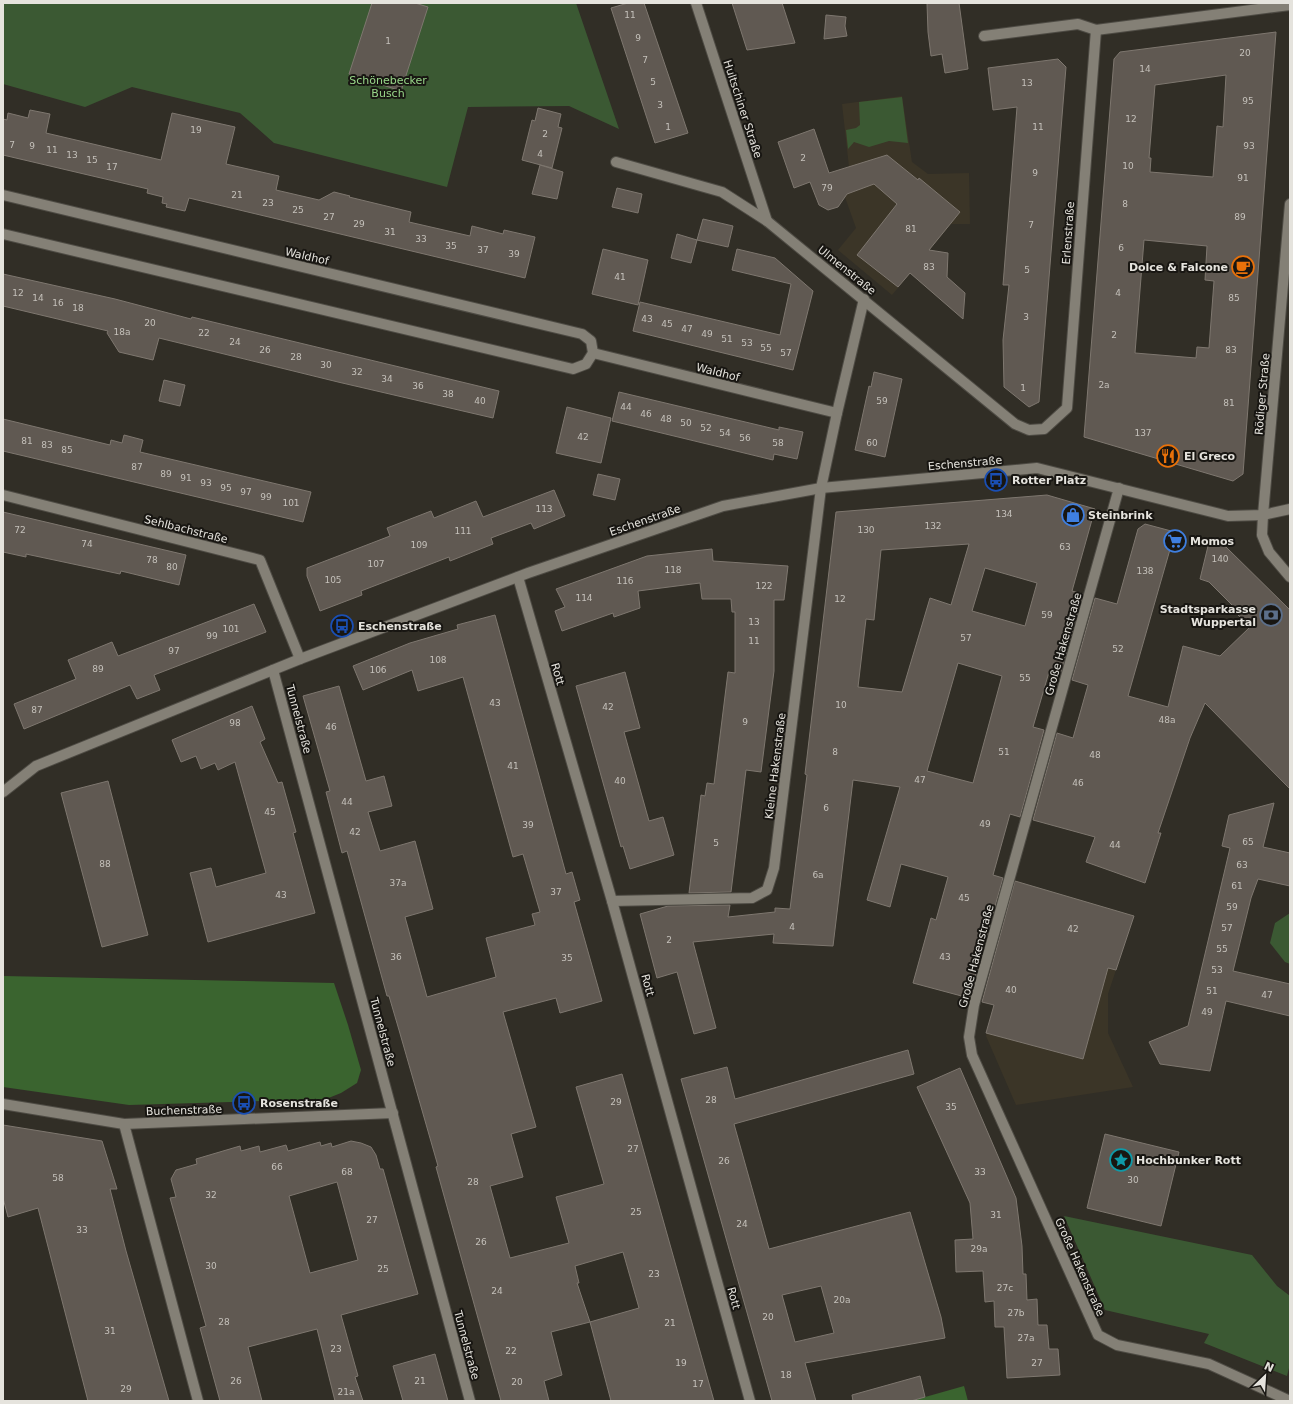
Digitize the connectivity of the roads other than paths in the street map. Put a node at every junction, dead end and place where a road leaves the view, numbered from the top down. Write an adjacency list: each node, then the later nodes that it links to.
1 (696, 3): 8 (street, Hultschiner Straße)
2 (1290, 5): 3 (street)
3 (1096, 30): 4 (street); 14 (street, Erlenstraße)
4 (984, 36)
5 (616, 162): 8 (street, Ulmenstraße)
6 (3, 195): 12 (street, Waldhof)
7 (1290, 204): 10 (street, Rödiger Straße)
8 (767, 222): 11 (street, Ulmenstraße)
9 (3, 234): 12 (street)
10 (1288, 256): 19 (street, Rödiger Straße)
11 (864, 300): 13 (street); 14 (street, Ulmenstraße)
12 (593, 354): 13 (street, Waldhof)
13 (837, 413): 15 (street)
14 (1044, 430)
15 (821, 488): 16 (street, Eschenstraße); 20 (street, Eschenstraße); 25 (street, Kleine Hakenstraße)
16 (1119, 488): 19 (street, Eschenstraße); 29 (street, Große Hakenstraße)
17 (3, 495): 22 (street, Sehlbachstraße)
18 (1290, 509): 19 (street, Eschenstraße)
19 (1263, 515): 21 (street, Rödiger Straße)
20 (518, 577): 22 (street, Eschenstraße); 25 (street, Rott)
21 (1290, 577)
22 (300, 659): 23 (street, Eschenstraße)
23 (273, 670): 24 (street, Eschenstraße); 27 (street, Tunnelstraße)
24 (3, 792)
25 (612, 901): 32 (street, Rott)
26 (3, 1104): 28 (street, Buchenstraße)
27 (393, 1113): 28 (street, Buchenstraße); 31 (street, Tunnelstraße)
28 (124, 1124): 30 (street)
29 (1290, 1400)
30 (198, 1401)
31 (470, 1401)
32 (750, 1401)

